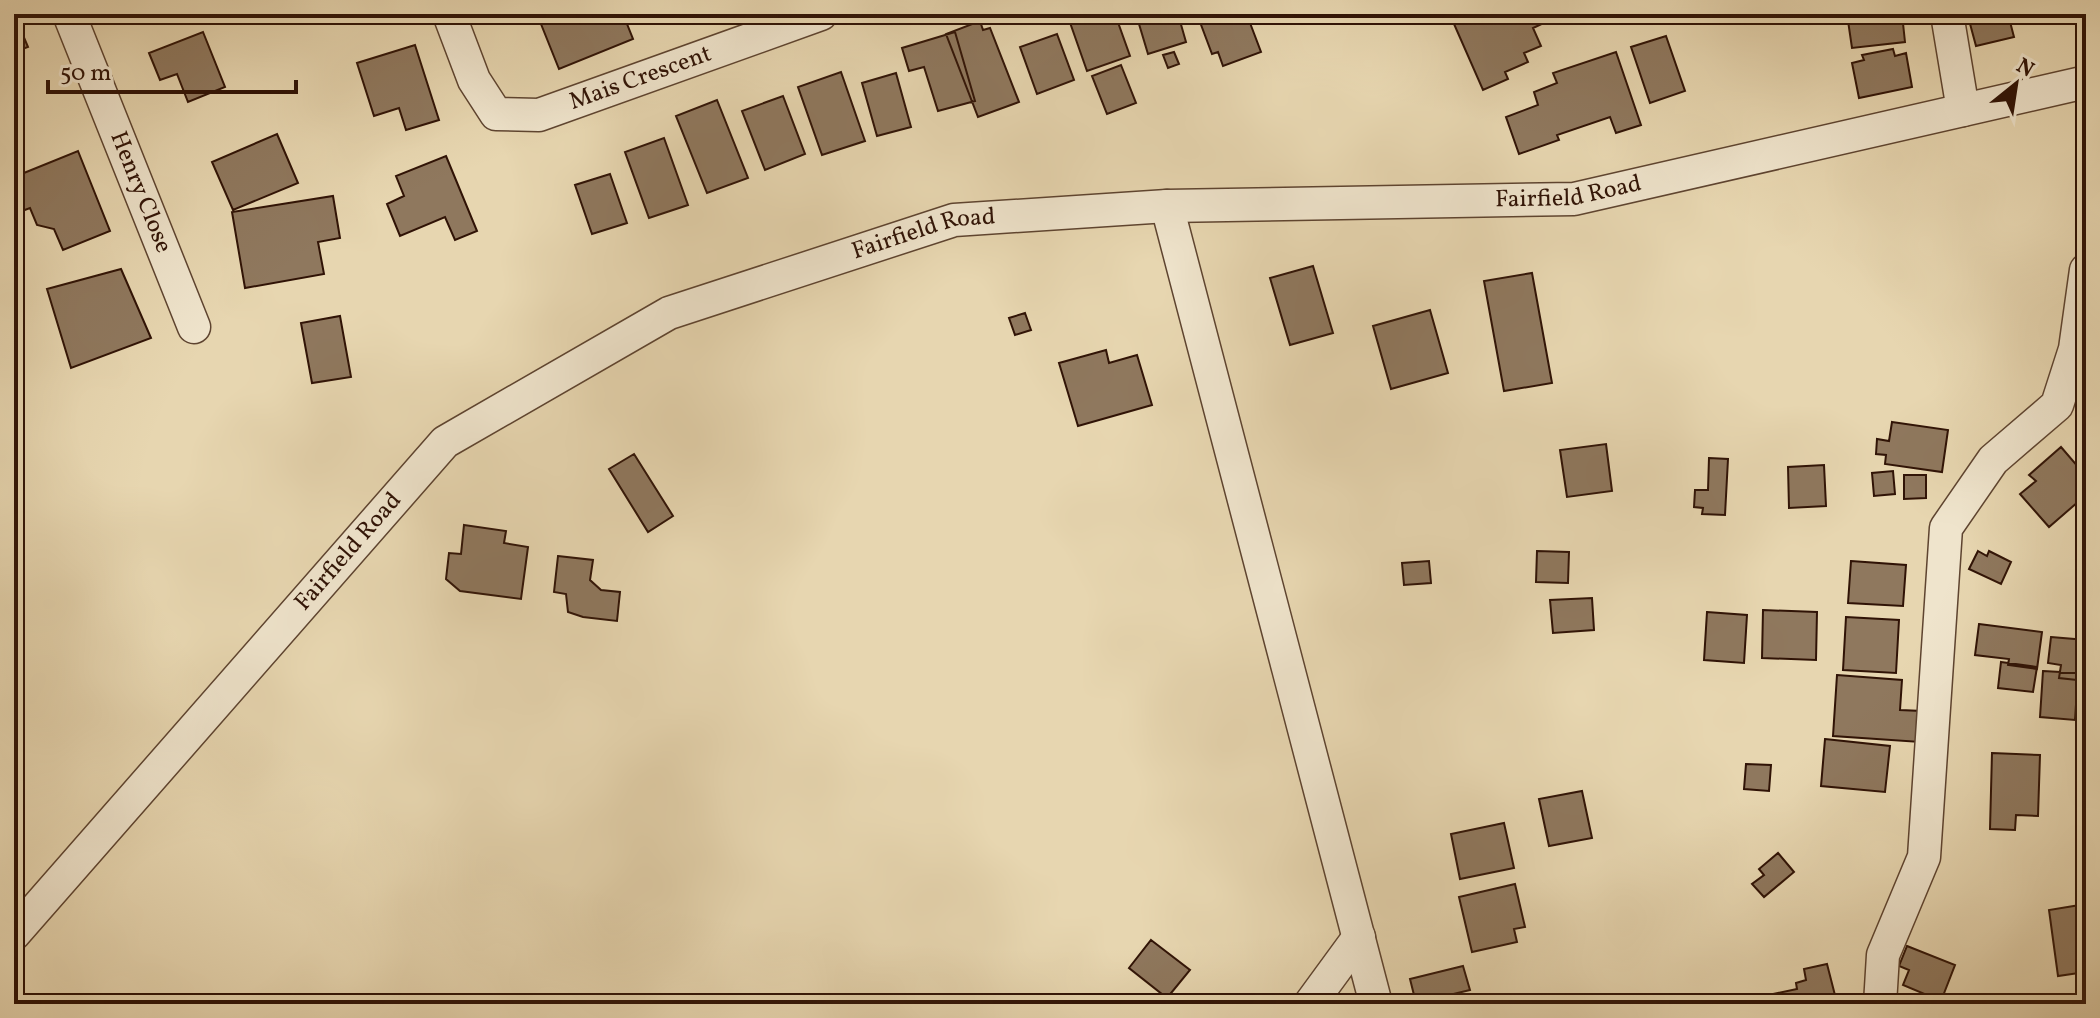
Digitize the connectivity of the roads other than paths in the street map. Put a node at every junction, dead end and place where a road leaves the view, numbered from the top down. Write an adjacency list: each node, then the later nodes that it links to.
1 (69, 14): 9 (street, Henry Close)
2 (449, 14): 3 (street, Mais Crescent)
3 (821, 14)
4 (1947, 14): 6 (street)
5 (2086, 82): 6 (street, Fairfield Road)
6 (1963, 110): 7 (street, Fairfield Road)
7 (1167, 206): 10 (street, Fairfield Road); 11 (street)
8 (2086, 270): 14 (street)
9 (194, 327)
10 (14, 934)
11 (1359, 937): 12 (street); 13 (street)
12 (1310, 1004)
13 (1376, 1004)
14 (1880, 1004)

